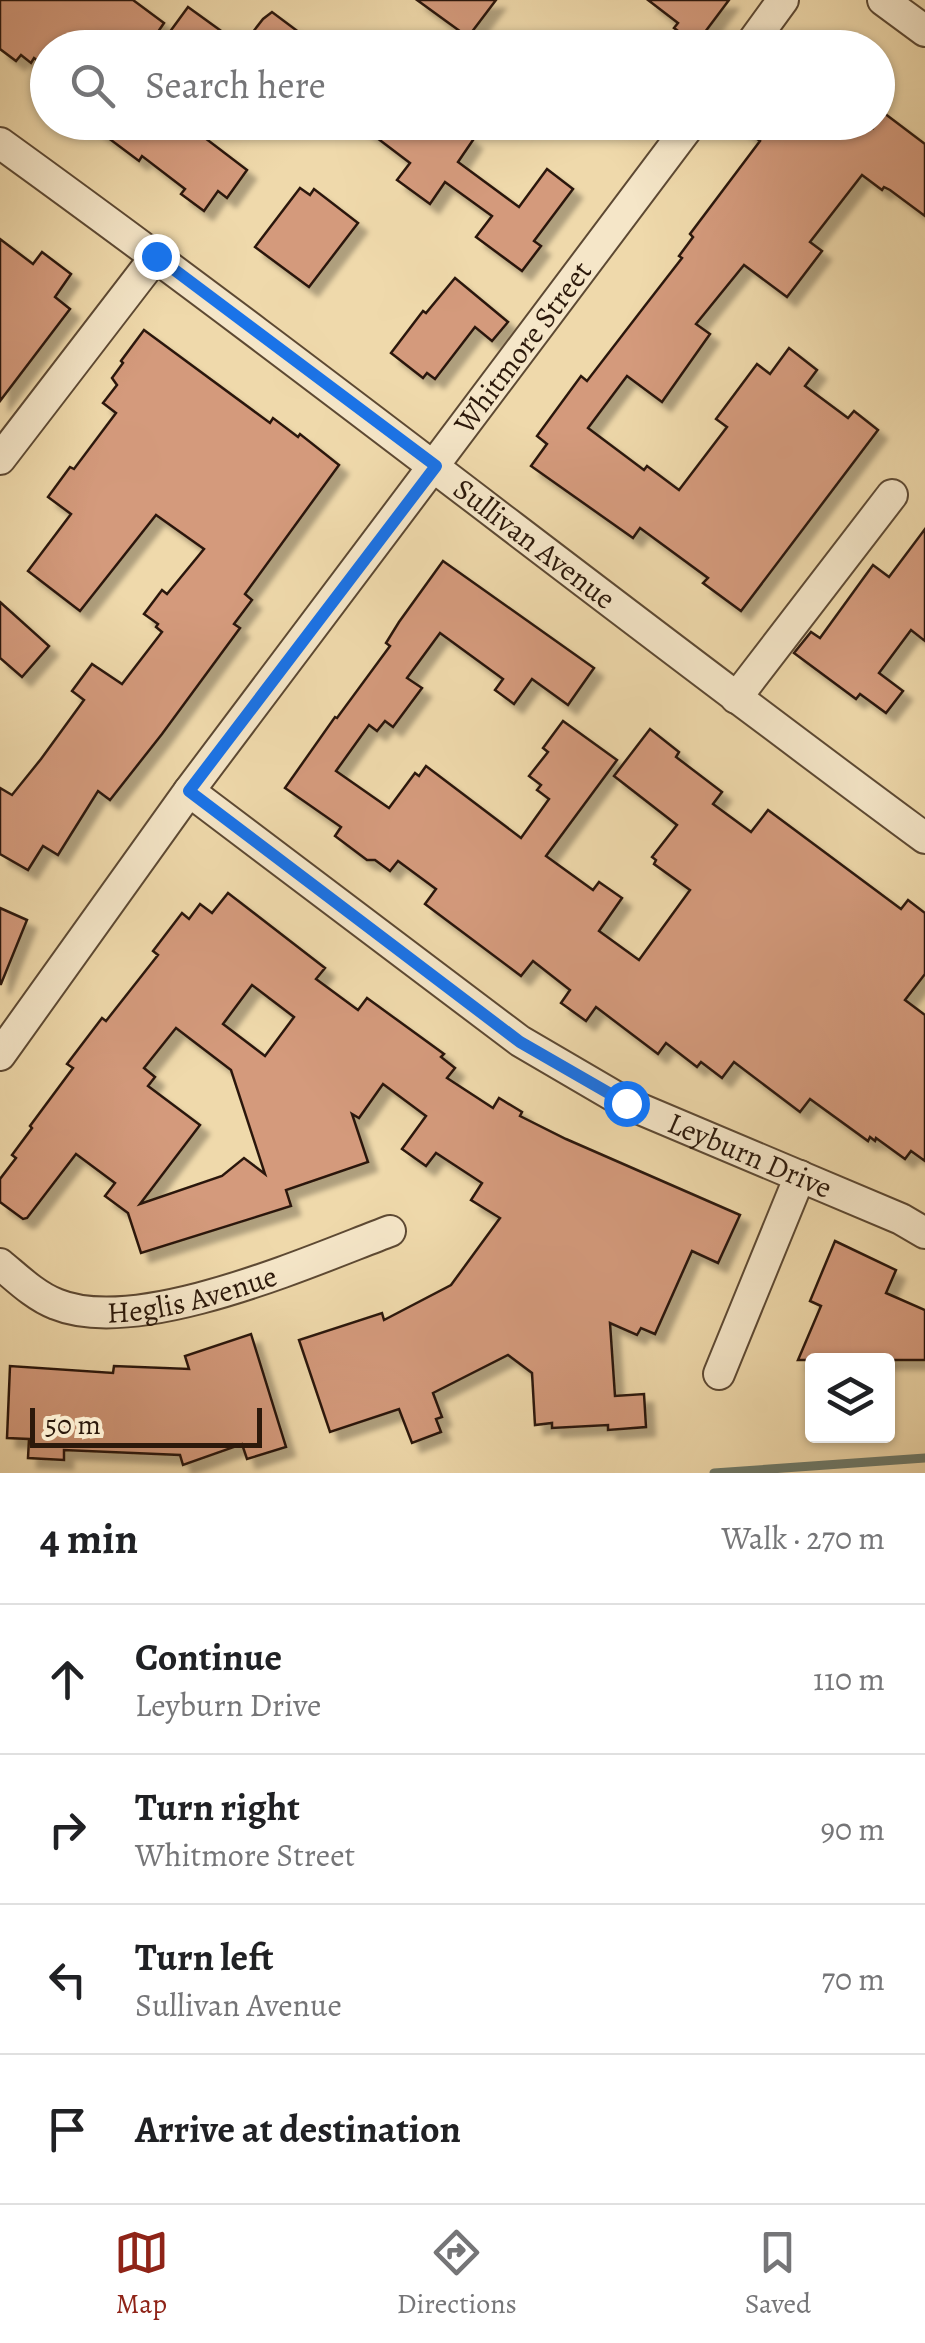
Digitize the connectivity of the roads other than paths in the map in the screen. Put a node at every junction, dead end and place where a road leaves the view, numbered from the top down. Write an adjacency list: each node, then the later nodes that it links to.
1 (783, 0): 3 (street)
2 (882, 0): 4 (street)
3 (761, 30)
4 (925, 31)
5 (679, 140): 9 (street, Whitmore Street)
6 (0, 143): 7 (street, Sullivan Avenue)
7 (156, 256): 8 (street); 9 (street, Sullivan Avenue)
8 (0, 459)
9 (436, 466): 11 (street, Sullivan Avenue); 12 (street, Whitmore Street)
10 (892, 494): 11 (street)
11 (736, 698): 13 (street, Sullivan Avenue)
12 (189, 791): 14 (street, Whitmore Street); 15 (street, Leyburn Drive)
13 (925, 838)
14 (0, 1055)
15 (800, 1176): 17 (street, Leyburn Drive); 19 (street)
16 (390, 1231): 18 (street, Heglis Avenue)
17 (925, 1232)
18 (0, 1264)
19 (719, 1374)

